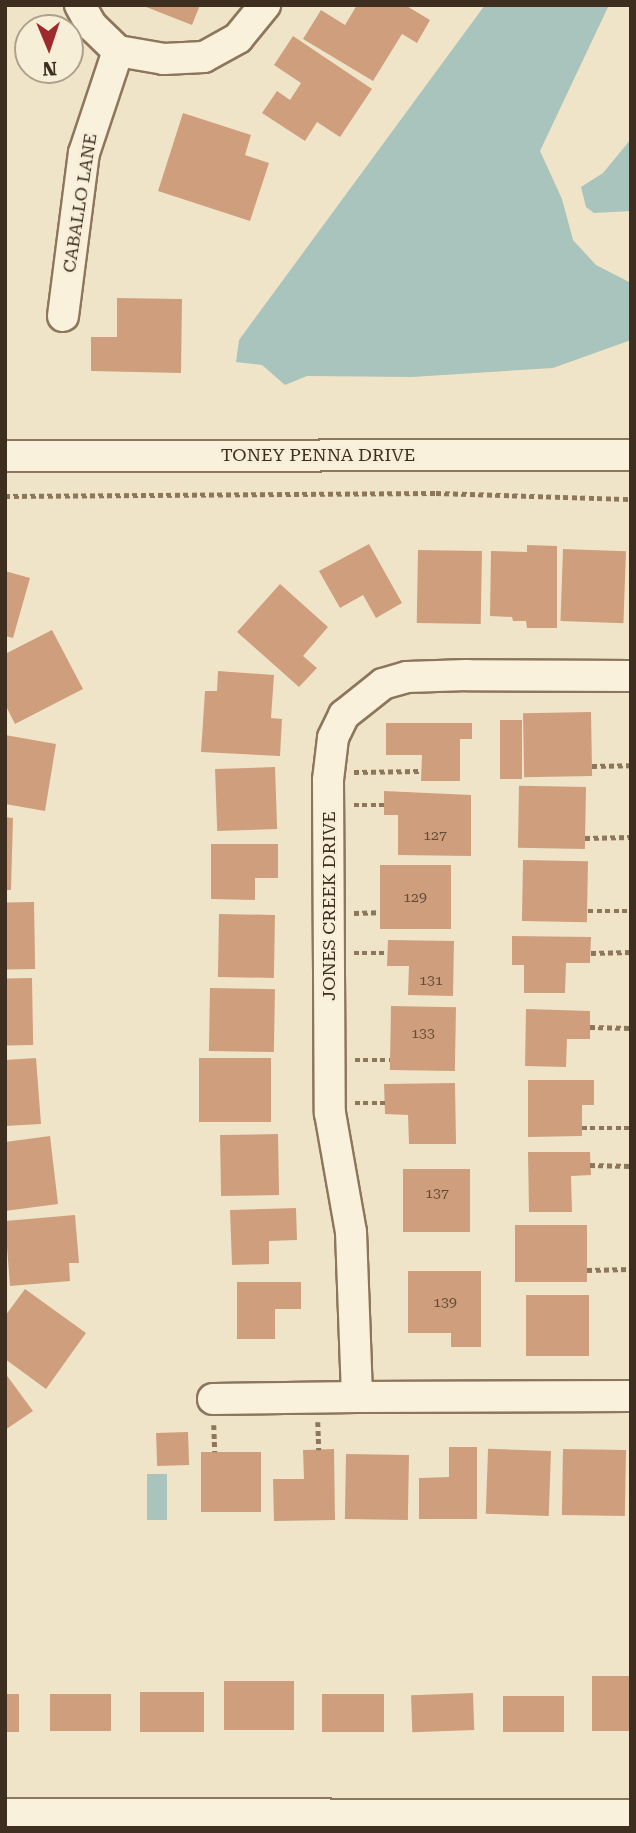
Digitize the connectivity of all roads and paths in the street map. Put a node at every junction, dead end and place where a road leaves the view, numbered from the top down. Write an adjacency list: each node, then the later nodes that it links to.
1 (80, 5): 3 (street)
2 (265, 5): 3 (street)
3 (118, 51): 4 (street, CABALLO LANE)
4 (63, 316)
5 (631, 455): 6 (street, TONEY PENNA DRIVE)
6 (5, 456)
7 (5, 496): 8 (path)
8 (631, 499)
9 (631, 676): 13 (street, JONES CREEK DRIVE)
10 (631, 765): 11 (path)
11 (592, 766)
12 (421, 771): 13 (path)
13 (329, 772): 29 (street, JONES CREEK DRIVE)
14 (631, 837): 15 (path)
15 (585, 838)
16 (588, 911): 17 (path)
17 (631, 911)
18 (631, 952): 19 (path)
19 (591, 953)
20 (590, 1027): 21 (path)
21 (631, 1028)
22 (582, 1128): 23 (path)
23 (631, 1128)
24 (590, 1165): 25 (path)
25 (631, 1166)
26 (631, 1269): 27 (path)
27 (587, 1270)
28 (631, 1396): 29 (street)
29 (357, 1397): 30 (street)
30 (213, 1399)
31 (5, 1814): 33 (street)
32 (631, 1815): 33 (street)
33 (63, 1821)

